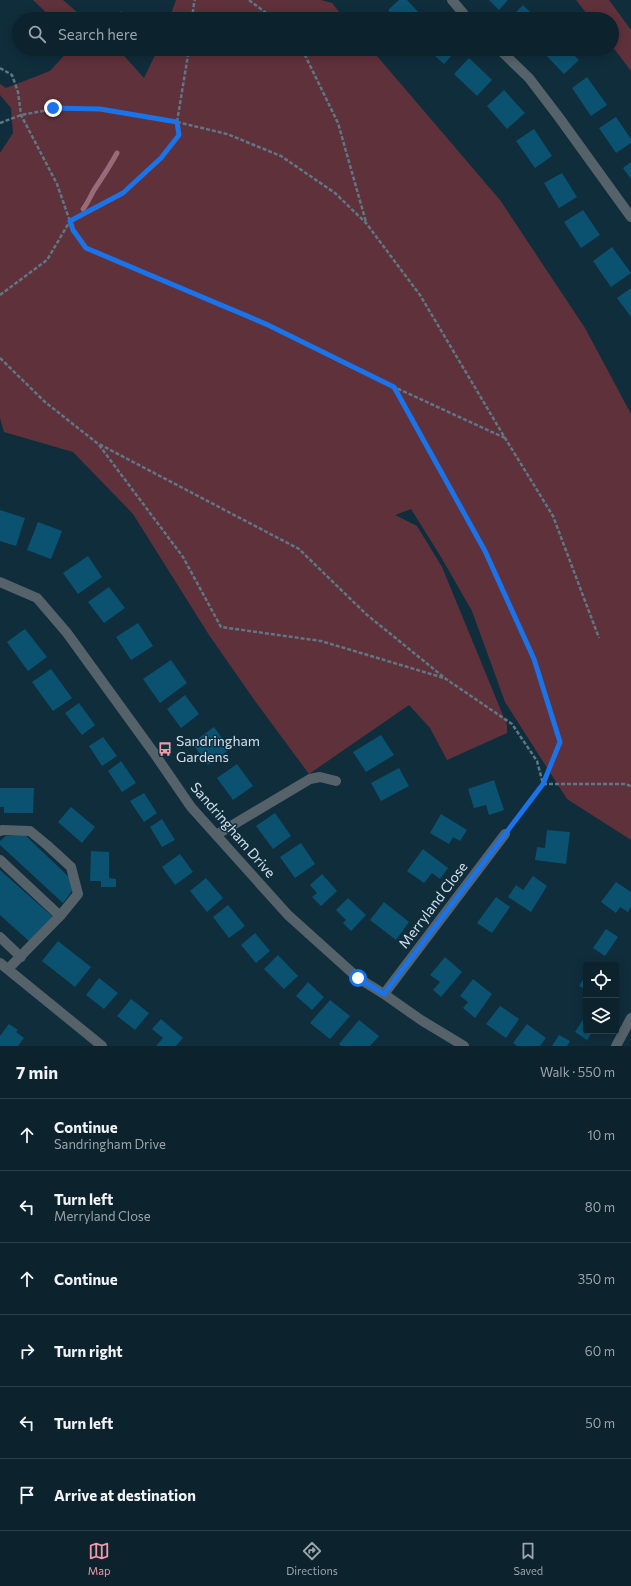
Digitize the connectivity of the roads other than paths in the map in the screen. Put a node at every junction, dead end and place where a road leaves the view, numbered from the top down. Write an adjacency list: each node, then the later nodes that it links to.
1 (452, 0): 2 (street)
2 (462, 12)
3 (506, 56): 4 (street)
4 (631, 217)
5 (0, 582): 9 (street, Sandringham Drive)
6 (336, 781): 9 (street)
7 (0, 831): 11 (street)
8 (505, 834): 15 (street, Merryland Close)
9 (216, 835): 15 (street, Sandringham Drive)
10 (0, 860): 11 (street)
11 (60, 916): 13 (street)
12 (0, 937): 13 (street)
13 (21, 957): 14 (street)
14 (4, 966): 17 (street)
15 (384, 994): 18 (street, Sandringham Drive)
16 (631, 1018): 19 (street)
17 (102, 1046)
18 (464, 1046)
19 (616, 1046)

